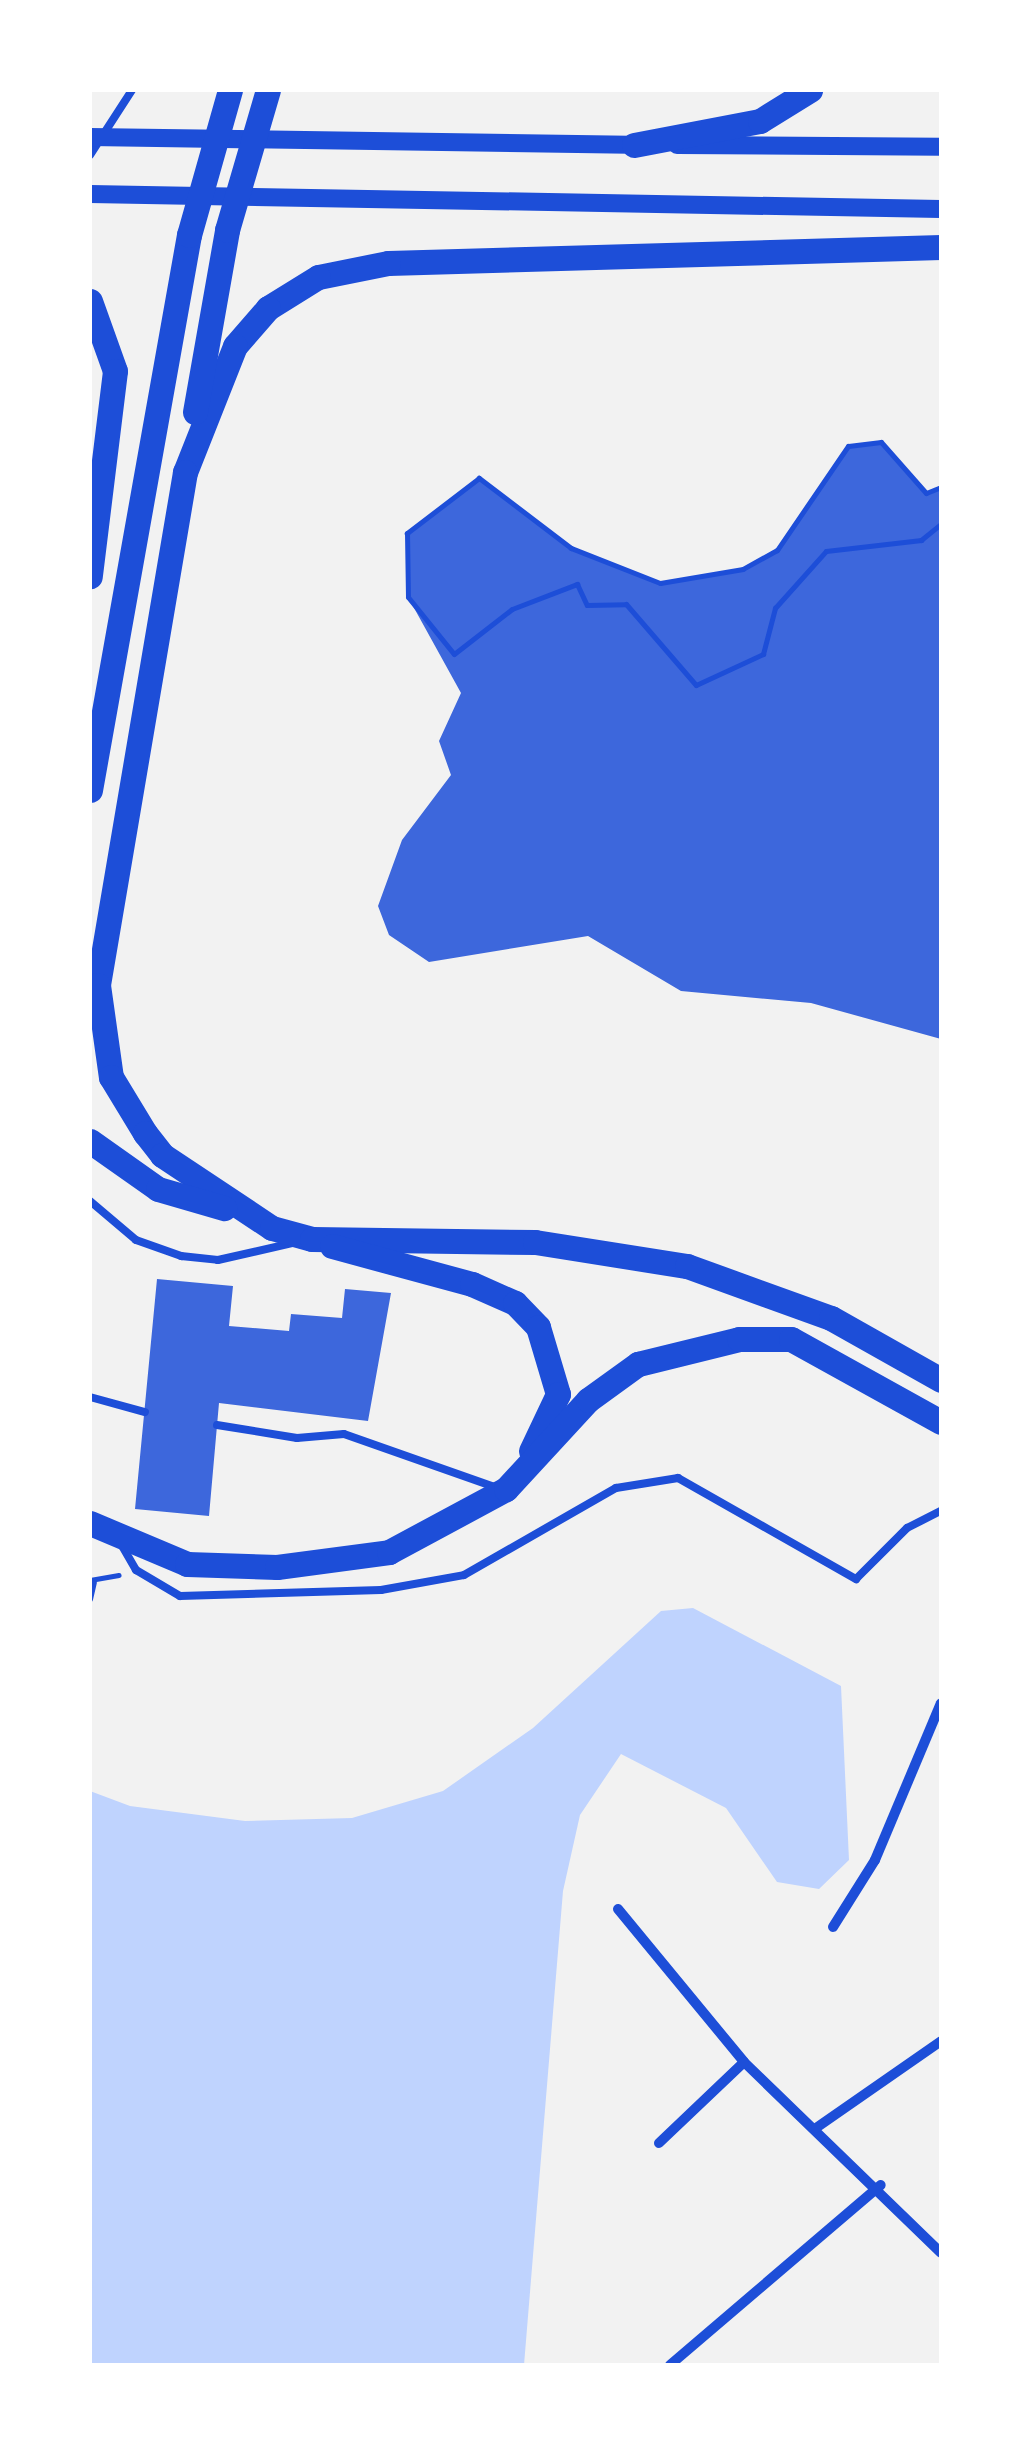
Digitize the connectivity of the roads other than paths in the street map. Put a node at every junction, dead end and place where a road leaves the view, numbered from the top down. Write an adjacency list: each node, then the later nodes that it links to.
1 (132, 90): 8 (lane)
2 (230, 90): 15 (main road)
3 (268, 90): 13 (main road)
4 (810, 90): 6 (main road)
5 (90, 137): 6 (street)
6 (634, 145): 7 (street)
7 (941, 147)
8 (90, 155)
9 (90, 194): 10 (street)
10 (941, 209)
11 (941, 247): 13 (main road)
12 (96, 309): 14 (main road)
13 (185, 472): 18 (main road)
14 (90, 576)
15 (90, 790)
16 (90, 1140): 18 (main road)
17 (90, 1201): 19 (lane)
18 (244, 1214): 19 (main road)
19 (312, 1239): 20 (main road); 25 (main road)
20 (941, 1380)
21 (90, 1397): 22 (lane)
22 (144, 1412)
23 (941, 1422): 25 (main road)
24 (218, 1425): 25 (lane)
25 (505, 1490): 27 (main road)
26 (941, 1512): 27 (lane)
27 (102, 1527)
28 (941, 1703): 30 (street)
29 (618, 1910): 32 (street)
30 (833, 1927)
31 (941, 2041): 33 (street)
32 (744, 2062): 33 (street); 34 (street)
33 (816, 2128): 35 (street)
34 (659, 2143)
35 (881, 2185): 36 (street); 37 (street)
36 (941, 2253)
37 (670, 2365)

